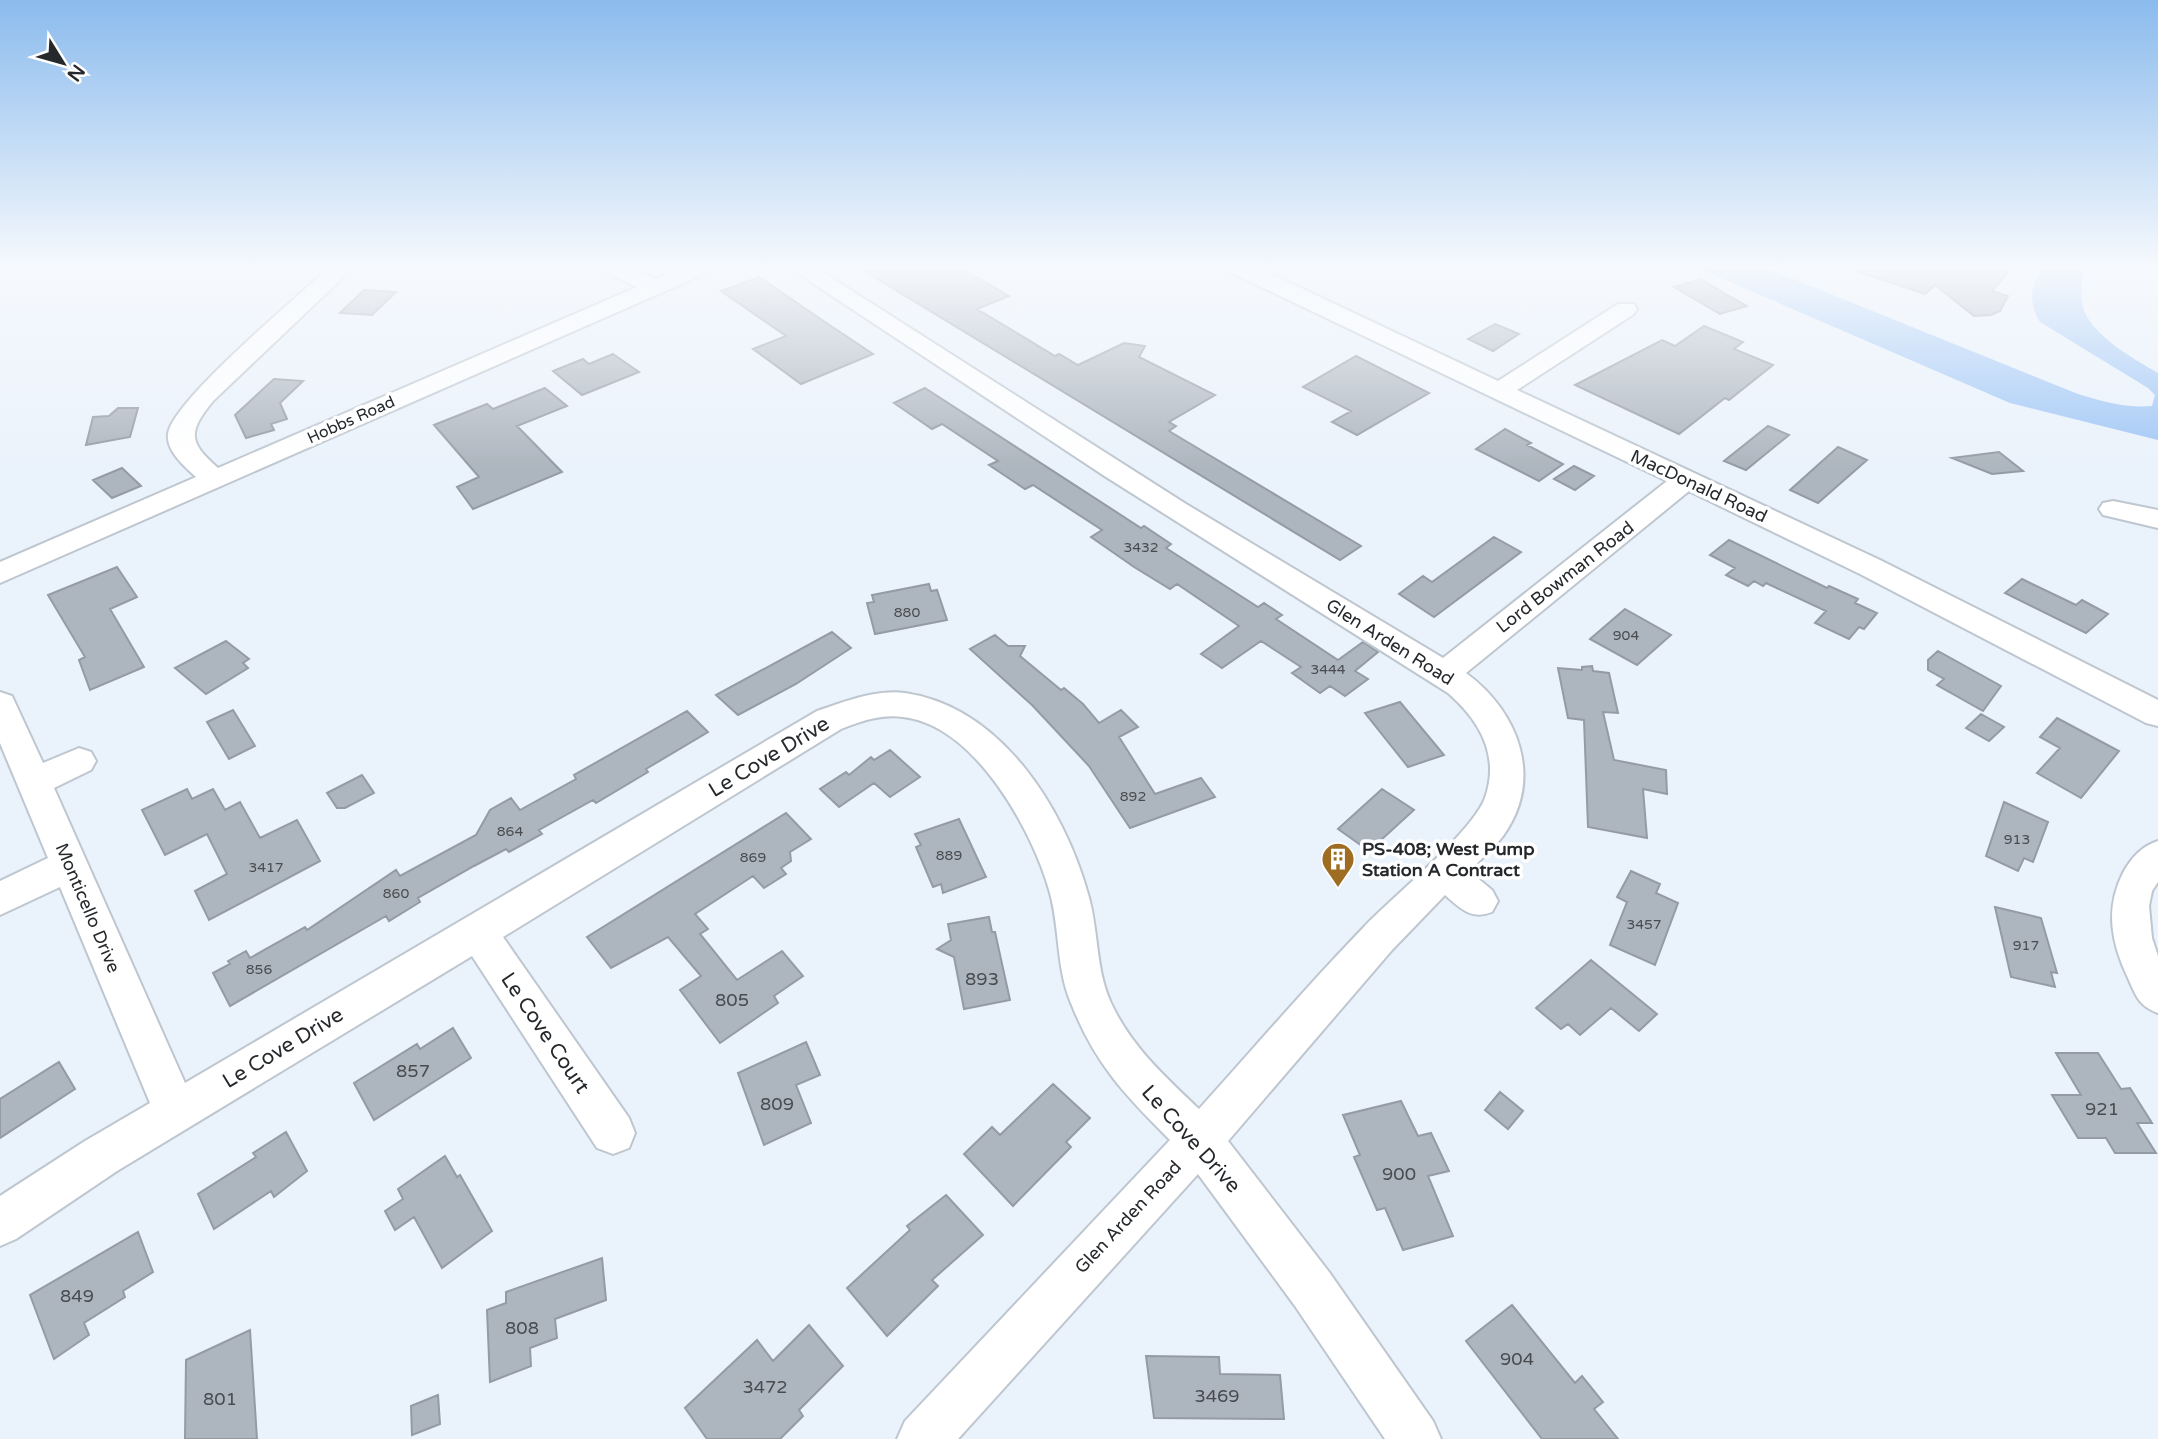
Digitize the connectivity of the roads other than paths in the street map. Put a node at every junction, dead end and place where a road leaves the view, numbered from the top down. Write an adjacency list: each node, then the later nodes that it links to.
1 (272, 333): 7 (street)
2 (549, 333): 7 (street, Hobbs Road)
3 (903, 333): 12 (street, Glen Arden Road)
4 (1377, 333): 6 (street, MacDonald Road)
5 (1589, 333): 6 (street)
6 (1499, 391): 8 (street, MacDonald Road)
7 (215, 479): 11 (street, Hobbs Road)
8 (1686, 481): 12 (street, Lord Bowman Road); 14 (street, MacDonald Road)
9 (2113, 509): 10 (street)
10 (2158, 519)
11 (0, 573)
12 (1444, 674): 19 (street, Glen Arden Road)
13 (0, 704): 16 (street, Monticello Drive)
14 (2158, 714)
15 (79, 761): 16 (street)
16 (34, 782): 18 (street, Monticello Drive)
17 (2158, 856): 23 (street)
18 (69, 865): 20 (street); 24 (street, Monticello Drive)
19 (1444, 872): 21 (street); 26 (street, Glen Arden Road)
20 (0, 899)
21 (1479, 901)
22 (478, 932): 24 (street, Le Cove Drive); 25 (street, Le Cove Court); 26 (street, Le Cove Drive)
23 (2158, 995)
24 (176, 1112): 27 (street, Le Cove Drive)
25 (613, 1133)
26 (1199, 1141): 28 (street, Glen Arden Road); 29 (street, Le Cove Drive)
27 (0, 1223)
28 (923, 1439)
29 (1415, 1439)

